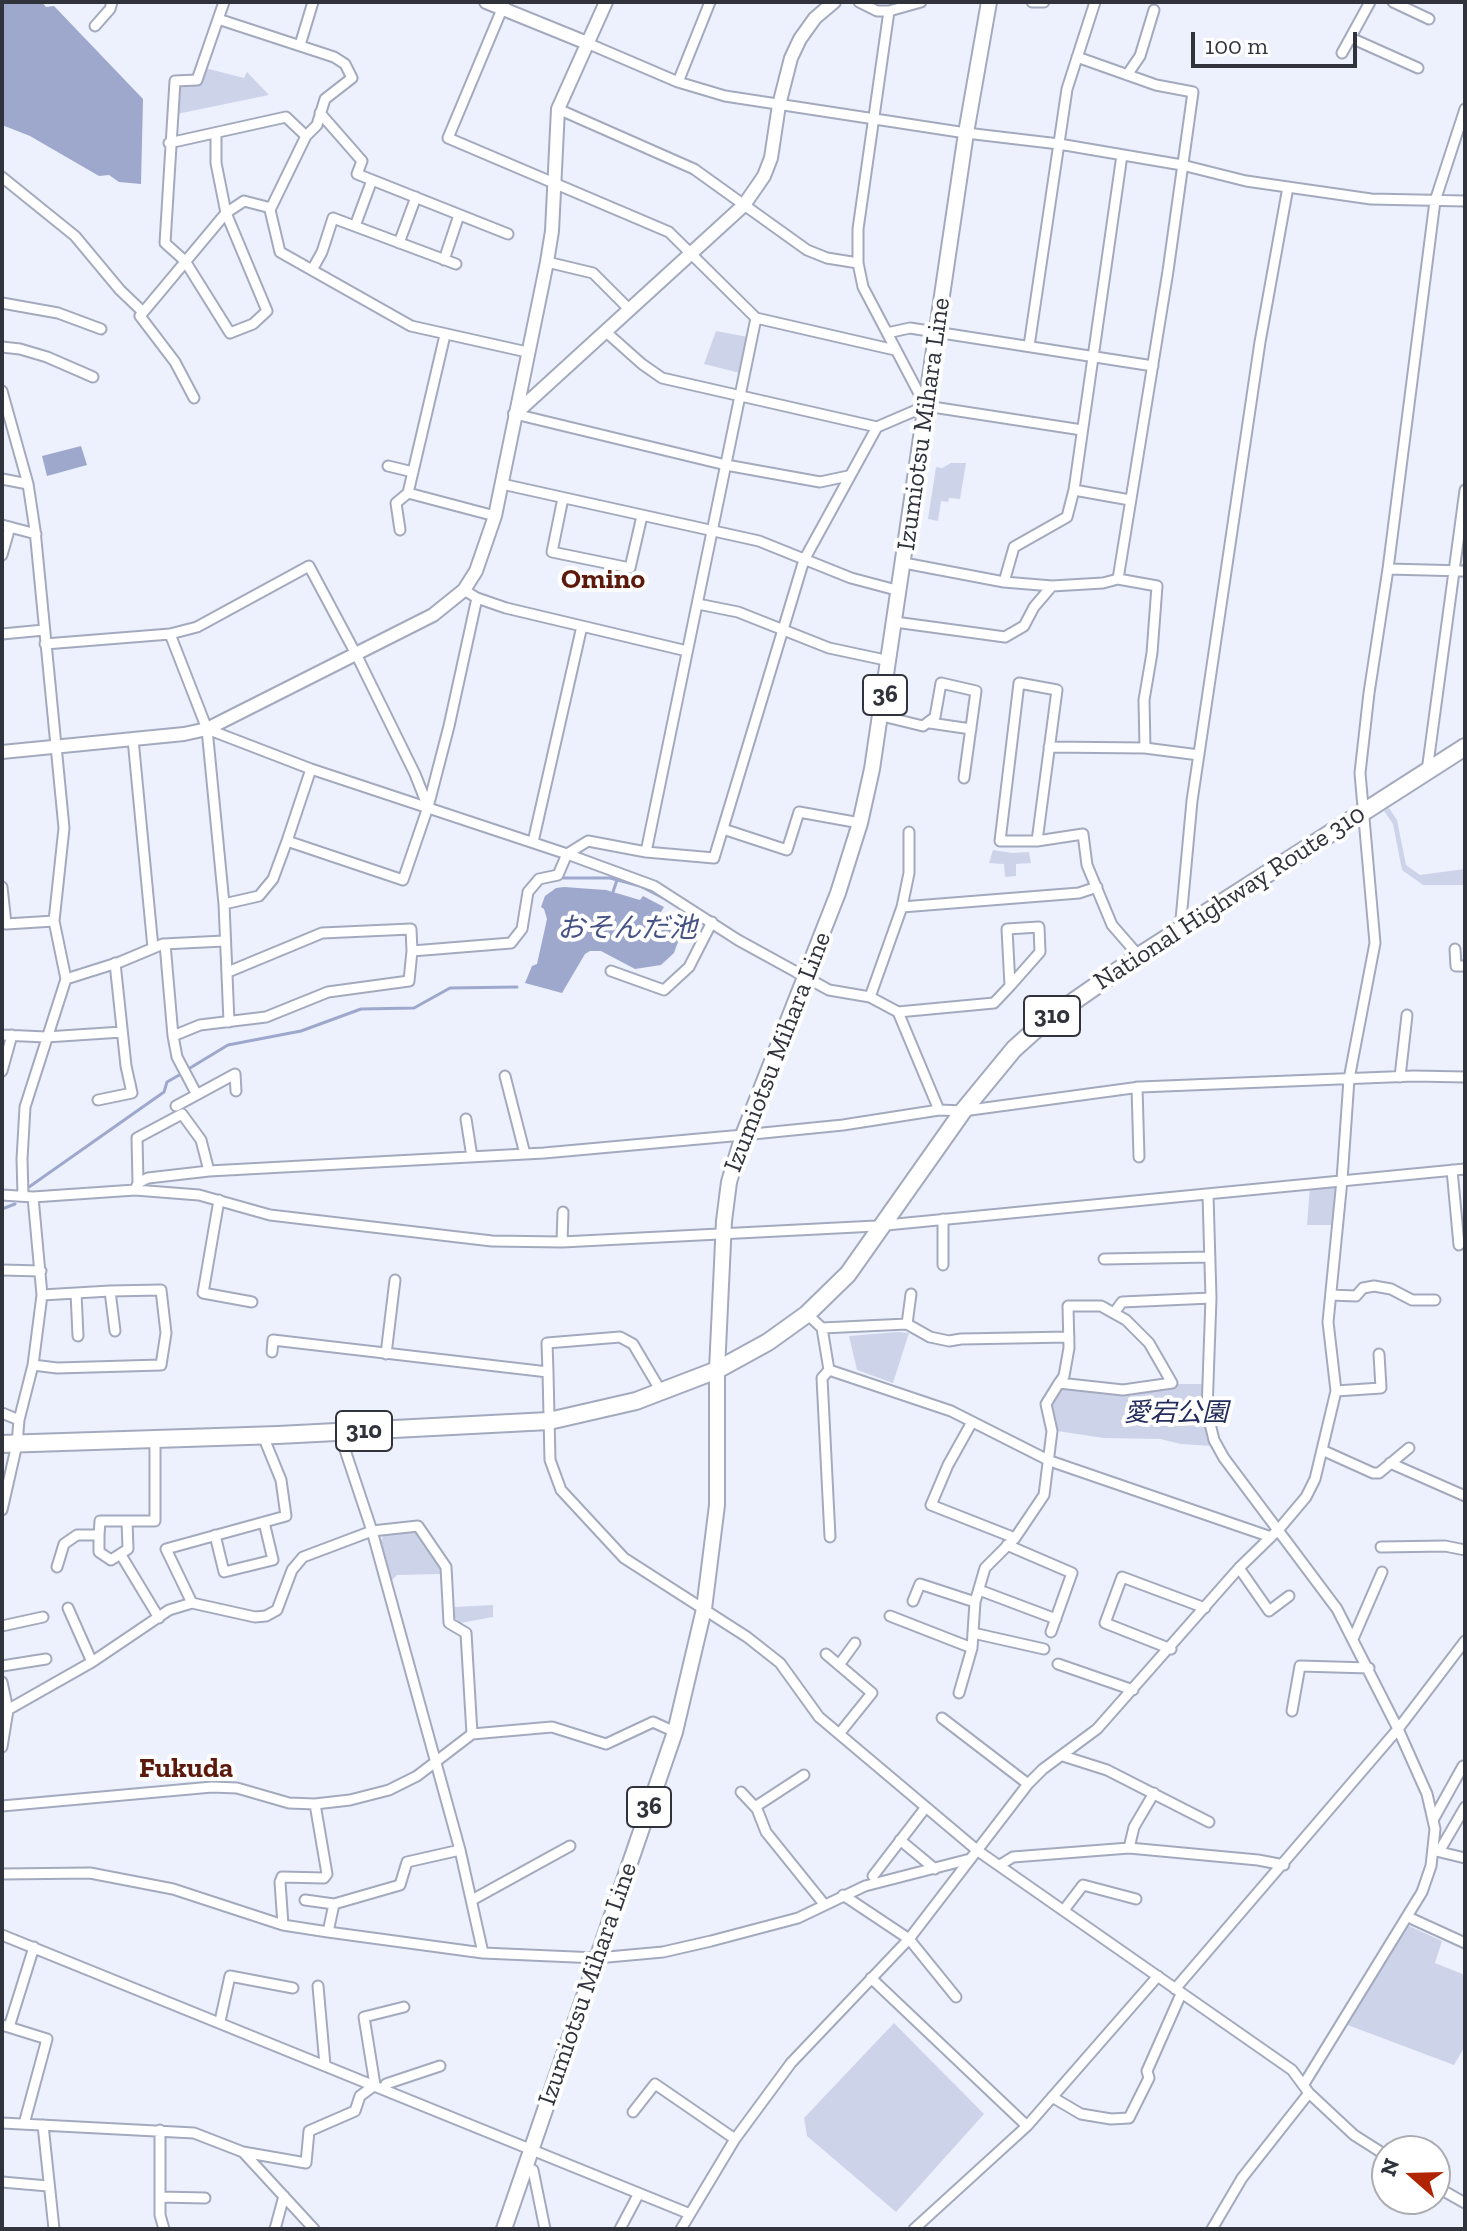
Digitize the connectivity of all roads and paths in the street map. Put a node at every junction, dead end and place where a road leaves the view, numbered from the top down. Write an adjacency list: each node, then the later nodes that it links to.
1 (112, 2): 21 (street)
2 (224, 2): 19 (street)
3 (313, 2): 24 (street)
4 (486, 2): 16 (street)
5 (606, 2): 23 (street)
6 (710, 2): 29 (street)
7 (834, 2): 30 (street)
8 (859, 2): 18 (street)
9 (921, 2): 18 (street)
10 (989, 2): 36 (main road, Izumiotsu Mihara Line / 36)
11 (1032, 2): 12 (street)
12 (1044, 2)
13 (1095, 2): 26 (street)
14 (1370, 2): 22 (street)
15 (1393, 2): 20 (street)
16 (504, 5): 23 (street); 44 (street)
17 (1154, 10): 28 (street)
18 (889, 11): 34 (street)
19 (218, 19): 24 (street); 38 (street)
20 (1429, 19)
21 (95, 26)
22 (1351, 38): 25 (street); 27 (street)
23 (587, 43): 29 (street); 31 (street)
24 (300, 45): 33 (street)
25 (1342, 53)
26 (1077, 57): 28 (street); 39 (street)
27 (1418, 68)
28 (1127, 75): 41 (street)
29 (678, 82): 30 (street)
30 (779, 105): 34 (street); 49 (street)
31 (558, 109): 44 (street); 49 (street)
32 (1465, 109): 47 (street)
33 (320, 113): 37 (street); 43 (street)
34 (875, 119): 36 (street); 60 (street)
35 (216, 133): 37 (street); 38 (street); 51 (street)
36 (966, 133): 39 (street); 69 (main road, Izumiotsu Mihara Line / 36)
37 (306, 136): 50 (street)
38 (169, 143): 58 (street)
39 (1059, 144): 40 (street); 72 (street)
40 (1122, 155): 41 (street); 76 (street)
41 (1182, 165): 45 (street); 77 (street)
42 (2, 177): 65 (street)
43 (372, 180): 46 (street); 53 (street)
44 (554, 185): 56 (street); 59 (street)
45 (1288, 187): 47 (street); 136 (street)
46 (416, 197): 52 (street); 55 (street)
47 (1435, 201): 48 (street); 107 (street)
48 (1465, 201)
49 (744, 205): 56 (street); 60 (street)
50 (271, 208): 51 (street); 62 (street)
51 (226, 213): 58 (street); 58 (street)
52 (459, 215): 54 (street); 57 (street)
53 (355, 226): 55 (street); 62 (street)
54 (508, 234)
55 (399, 243): 57 (street)
56 (693, 253): 64 (street); 66 (street)
57 (444, 260): 61 (street)
58 (185, 261): 65 (street)
59 (547, 262): 64 (street); 75 (street)
60 (858, 263): 70 (street)
61 (456, 264)
62 (312, 270): 71 (street)
63 (2, 303): 67 (street)
64 (630, 310): 68 (street)
65 (143, 312): 81 (street)
66 (756, 318): 74 (street); 80 (street)
67 (101, 329)
68 (606, 332): 80 (street); 83 (street)
69 (937, 332): 70 (street); 72 (street); 82 (main road, Izumiotsu Mihara Line / 36)
70 (887, 333): 74 (street)
71 (445, 335): 75 (street); 88 (street)
72 (1029, 346): 76 (street)
73 (2, 347): 78 (street)
74 (895, 350): 82 (street)
75 (527, 352): 83 (street)
76 (1092, 356): 77 (street); 85 (street)
77 (1153, 366): 97 (street)
78 (93, 377)
79 (2, 391): 91 (street)
80 (739, 396): 84 (street); 86 (street)
81 (194, 398)
82 (926, 406): 84 (street); 85 (street); 106 (main road, Izumiotsu Mihara Line / 36)
83 (515, 414): 86 (street); 92 (street)
84 (877, 427): 89 (street)
85 (1082, 430): 93 (street)
86 (726, 465): 89 (street); 102 (street)
87 (388, 466): 88 (street)
88 (413, 472): 95 (street)
89 (848, 476): 105 (street)
90 (2, 479): 91 (street)
91 (28, 484): 103 (street)
92 (502, 484): 96 (street); 98 (street)
93 (1074, 490): 97 (street); 110 (street)
94 (1465, 490): 108 (street)
95 (408, 493): 98 (street); 101 (street)
96 (563, 498): 99 (street); 99 (street)
97 (1130, 500): 109 (street)
98 (495, 516): 112 (street)
99 (642, 516): 102 (street)
100 (6, 526): 103 (street); 104 (street)
101 (400, 530)
102 (712, 530): 105 (street); 115 (street)
103 (36, 534): 118 (street)
104 (2, 555)
105 (804, 560): 113 (street); 119 (street)
106 (904, 563): 110 (street); 113 (main road, Izumiotsu Mihara Line / 36)
107 (1388, 569): 108 (street); 141 (street)
108 (1460, 571): 138 (street)
109 (1118, 579): 111 (street); 134 (street)
110 (1004, 582): 111 (street)
111 (1052, 586): 116 (street)
112 (464, 590): 114 (street); 124 (street)
113 (900, 591): 116 (main road, Izumiotsu Mihara Line / 36)
114 (477, 598): 117 (street); 140 (street)
115 (698, 604): 119 (street); 123 (street)
116 (895, 622): 125 (main road, Izumiotsu Mihara Line / 36)
117 (582, 626): 123 (street); 147 (street)
118 (44, 630): 120 (street); 122 (street)
119 (782, 631): 125 (street); 143 (street)
120 (2, 634)
121 (170, 634): 122 (street); 124 (street); 128 (street)
122 (45, 644): 131 (street)
123 (687, 651): 148 (street)
124 (357, 656): 128 (street); 140 (street)
125 (890, 661): 126 (main road, Izumiotsu Mihara Line / 36)
126 (882, 716): 127 (street); 142 (main road, Izumiotsu Mihara Line / 36)
127 (930, 723): 129 (street); 129 (street)
128 (207, 729): 130 (street); 137 (street); 152 (street)
129 (971, 729): 139 (street)
130 (133, 739): 131 (street); 159 (street)
131 (56, 746): 135 (street); 154 (street)
132 (1049, 747): 134 (street); 146 (street); 146 (street)
133 (1465, 747): 138 (highway, National Highway Route 310 / 310)
134 (1145, 748): 136 (street)
135 (2, 752)
136 (1199, 755): 156 (street)
137 (311, 769): 140 (street); 145 (street)
138 (1427, 771): 141 (highway, National Highway Route 310 / 310)
139 (964, 778)
140 (428, 807): 145 (street); 147 (street)
141 (1362, 812): 156 (highway, National Highway Route 310 / 310); 182 (street)
142 (860, 823): 143 (street); 167 (main road, Izumiotsu Mihara Line / 36)
143 (723, 829): 148 (street)
144 (909, 832): 153 (street)
145 (287, 841): 152 (street)
146 (1037, 841): 151 (street)
147 (533, 842): 149 (street)
148 (646, 852): 149 (street)
149 (567, 854): 155 (street); 161 (street)
150 (2, 887): 154 (street)
151 (1097, 887): 153 (street); 162 (street)
152 (224, 904): 157 (street)
153 (902, 907): 170 (street)
154 (54, 921): 168 (street)
155 (712, 922): 165 (street); 167 (street)
156 (1180, 930): 162 (highway, National Highway Route 310 / 310)
157 (224, 941): 158 (street); 166 (street)
158 (165, 944): 159 (street); 176 (street)
159 (153, 948): 163 (street)
160 (1455, 949): 164 (street)
161 (412, 951): 166 (street); 173 (street)
162 (1139, 956): 189 (highway, National Highway Route 310 / 310)
163 (115, 963): 168 (street); 174 (street)
164 (1465, 966)
165 (611, 971)
166 (228, 972): 173 (street)
167 (805, 977): 170 (street); 191 (main road, Izumiotsu Mihara Line / 36)
168 (66, 979): 177 (street)
169 (1010, 986): 169 (street); 171 (street)
170 (870, 997): 171 (street)
171 (898, 1012): 188 (street)
172 (1407, 1015): 180 (street)
173 (229, 1022): 176 (street)
174 (122, 1032): 177 (street); 186 (street)
175 (7, 1035): 177 (street); 178 (street)
176 (173, 1036): 185 (street)
177 (46, 1037): 202 (street)
178 (2, 1071)
179 (505, 1076): 192 (street)
180 (1400, 1077): 181 (street); 182 (street)
181 (1465, 1077)
182 (1349, 1079): 183 (street); 198 (street)
183 (1137, 1087): 189 (street); 194 (street)
184 (236, 1091): 185 (street)
185 (196, 1093): 187 (street)
186 (98, 1100)
187 (176, 1106)
188 (939, 1110): 189 (street); 191 (street)
189 (963, 1111): 206 (highway, National Highway Route 310 / 310)
190 (466, 1119): 193 (street)
191 (743, 1135): 192 (street); 207 (main road, Izumiotsu Mihara Line / 36)
192 (525, 1154): 193 (street)
193 (472, 1157): 197 (street)
194 (1139, 1157)
195 (1465, 1169): 196 (street)
196 (1452, 1170): 198 (street); 209 (street)
197 (209, 1171): 199 (street); 199 (street)
198 (1342, 1180): 201 (street); 220 (street)
199 (136, 1186): 202 (street); 203 (street)
200 (2, 1195): 202 (street)
201 (1208, 1195): 205 (street); 210 (street)
202 (28, 1196): 214 (street)
203 (219, 1200): 208 (street); 223 (street)
204 (563, 1212): 208 (street)
205 (943, 1219): 206 (street); 212 (street)
206 (880, 1225): 207 (street); 225 (highway, National Highway Route 310 / 310)
207 (723, 1233): 208 (street); 235 (main road, Izumiotsu Mihara Line / 36)
208 (562, 1242)
209 (1459, 1245)
210 (1210, 1257): 211 (street); 221 (street)
211 (1104, 1259)
212 (943, 1265)
213 (2, 1270): 214 (street)
214 (41, 1271): 219 (street)
215 (395, 1280): 232 (street)
216 (110, 1291): 217 (street); 228 (street); 234 (street)
217 (76, 1293): 219 (street); 229 (street)
218 (911, 1294): 226 (street)
219 (42, 1295): 234 (street)
220 (1331, 1295): 222 (street); 239 (street)
221 (1211, 1298): 224 (street); 257 (street)
222 (1435, 1300)
223 (252, 1302)
224 (1114, 1313): 230 (street); 238 (street)
225 (807, 1314): 227 (street); 235 (highway, National Highway Route 310 / 310)
226 (907, 1324): 227 (street); 230 (street)
227 (822, 1328): 236 (street)
228 (115, 1331)
229 (78, 1336)
230 (1069, 1337): 238 (street)
231 (272, 1352): 232 (street)
232 (386, 1354): 237 (street)
233 (1379, 1354): 239 (street)
234 (33, 1365): 242 (street)
235 (717, 1370): 240 (highway, National Highway Route 310 / 310); 277 (main road, Izumiotsu Mihara Line / 36)
236 (829, 1370): 244 (street); 261 (street)
237 (548, 1372): 240 (street); 243 (street)
238 (1059, 1383): 251 (street)
239 (1336, 1391): 250 (street)
240 (662, 1393): 243 (highway, National Highway Route 310 / 310)
241 (2, 1413): 242 (street)
242 (19, 1420): 248 (street)
243 (549, 1421): 245 (highway, National Highway Route 310 / 310); 277 (street)
244 (972, 1422): 251 (street); 263 (street)
245 (339, 1432): 246 (highway, National Highway Route 310 / 310); 258 (street)
246 (263, 1436): 247 (highway, National Highway Route 310 / 310); 256 (street)
247 (155, 1439): 248 (highway, National Highway Route 310 / 310); 255 (street)
248 (10, 1444): 254 (street)
249 (1409, 1448): 252 (street)
250 (1322, 1450): 252 (street); 257 (street)
251 (1050, 1461): 262 (street); 263 (street)
252 (1390, 1463): 253 (street)
253 (1465, 1496)
254 (2, 1510)
255 (127, 1521): 259 (street); 266 (street)
256 (264, 1522): 260 (street); 260 (street)
257 (1279, 1529): 262 (street); 285 (street)
258 (372, 1531): 274 (street); 306 (street); 310 (street)
259 (99, 1535): 266 (street); 267 (street)
260 (215, 1535): 274 (street)
261 (830, 1537)
262 (1271, 1537): 268 (street)
263 (1011, 1541): 270 (street); 281 (street)
264 (1381, 1547): 265 (street)
265 (1465, 1550)
266 (121, 1555): 280 (street)
267 (57, 1567)
268 (1239, 1568): 271 (street); 276 (street)
269 (1382, 1572): 285 (street)
270 (979, 1590): 273 (street); 281 (street)
271 (1289, 1596)
272 (913, 1601): 273 (street)
273 (975, 1602): 284 (street)
274 (192, 1603): 280 (street)
275 (68, 1608): 293 (street)
276 (1205, 1608): 290 (street); 290 (street)
277 (704, 1609): 305 (main road, Izumiotsu Mihara Line / 36); 307 (street)
278 (890, 1616): 288 (street)
279 (43, 1617): 282 (street)
280 (159, 1618): 293 (street)
281 (1056, 1619): 283 (street)
282 (2, 1626)
283 (1051, 1632)
284 (973, 1633): 288 (street); 289 (street)
285 (1353, 1639): 297 (street)
286 (1465, 1641): 304 (street)
287 (855, 1643): 295 (street)
288 (972, 1648): 300 (street)
289 (1044, 1649)
290 (1171, 1649): 299 (street)
291 (826, 1654): 295 (street)
292 (46, 1659): 296 (street)
293 (92, 1662): 302 (street)
294 (1058, 1664): 299 (street)
295 (839, 1665): 307 (street)
296 (2, 1666)
297 (1369, 1668): 301 (street); 304 (street)
298 (2, 1682): 302 (street)
299 (1133, 1690): 309 (street)
300 (959, 1693)
301 (1292, 1711)
302 (5, 1712): 308 (street)
303 (942, 1718): 313 (street)
304 (1398, 1729): 321 (street); 332 (street)
305 (675, 1732): 306 (street); 351 (main road, Izumiotsu Mihara Line / 36)
306 (472, 1734): 310 (street)
307 (839, 1734): 319 (street)
308 (2, 1747)
309 (1063, 1756): 313 (street); 315 (street)
310 (436, 1763): 316 (street); 326 (street)
311 (1463, 1766): 321 (street)
312 (804, 1775): 318 (street)
313 (1028, 1784): 327 (street)
314 (741, 1792): 318 (street)
315 (1154, 1793): 322 (street); 325 (street)
316 (315, 1804): 317 (street); 344 (street)
317 (2, 1806)
318 (755, 1807): 341 (street)
319 (926, 1807): 323 (street); 327 (street)
320 (1465, 1807): 328 (street)
321 (1433, 1820): 328 (street)
322 (1209, 1822)
323 (900, 1840): 333 (street); 335 (street)
324 (570, 1846): 339 (street)
325 (1129, 1848): 331 (street); 332 (street)
326 (460, 1850): 339 (street); 340 (street)
327 (978, 1851): 330 (street); 331 (street)
328 (1436, 1851): 329 (street); 343 (street)
329 (1465, 1858)
330 (970, 1859): 333 (street); 347 (street)
331 (1000, 1865): 342 (street)
332 (1284, 1865): 356 (street)
333 (935, 1869): 336 (street)
334 (2, 1874): 344 (street)
335 (873, 1876)
336 (843, 1895): 341 (street); 347 (street)
337 (1136, 1899): 342 (street)
338 (305, 1900): 340 (street)
339 (472, 1900): 350 (street)
340 (334, 1904): 345 (street)
341 (824, 1904): 351 (street)
342 (1064, 1910): 352 (street)
343 (1408, 1917): 348 (street); 364 (street)
344 (283, 1925): 345 (street)
345 (328, 1932): 350 (street)
346 (2, 1935): 349 (street)
347 (909, 1939): 353 (street); 357 (street)
348 (1465, 1943)
349 (34, 1947): 359 (street); 360 (street)
350 (483, 1953): 351 (street)
351 (597, 1958): 374 (main road, Izumiotsu Mihara Line / 36)
352 (1158, 1976): 356 (street); 365 (street)
353 (871, 1978): 370 (street); 372 (street)
354 (318, 1986): 361 (street)
355 (293, 1988): 359 (street)
356 (1178, 1991): 364 (street); 365 (street)
357 (956, 1997)
358 (404, 2007): 363 (street)
359 (220, 2021): 361 (street)
360 (5, 2026): 368 (street)
361 (325, 2065): 363 (street)
362 (440, 2066): 363 (street)
363 (380, 2087): 374 (street); 375 (street)
364 (1306, 2088): 373 (street); 393 (street)
365 (1052, 2097): 370 (street)
366 (633, 2112): 372 (street)
367 (2, 2123): 368 (street)
368 (24, 2124): 369 (street)
369 (43, 2125): 371 (street); 378 (street)
370 (1027, 2126): 392 (street)
371 (160, 2130): 375 (street); 381 (street)
372 (735, 2139): 383 (street)
373 (1371, 2146)
374 (531, 2150): 376 (main road, Izumiotsu Mihara Line / 36); 379 (street)
375 (243, 2152): 380 (street)
376 (525, 2167): 388 (main road, Izumiotsu Mihara Line / 36); 389 (street)
377 (2, 2182): 378 (street)
378 (48, 2186): 384 (street)
379 (638, 2195): 383 (street); 390 (street)
380 (284, 2196): 386 (street); 387 (street)
381 (160, 2197): 382 (street); 385 (street)
382 (205, 2198)
383 (690, 2214): 391 (street)
384 (54, 2229)
385 (164, 2229)
386 (275, 2229)
387 (314, 2229)
388 (504, 2229)
389 (545, 2229)
390 (620, 2229)
391 (681, 2229)
392 (914, 2229)
393 (1212, 2229)

